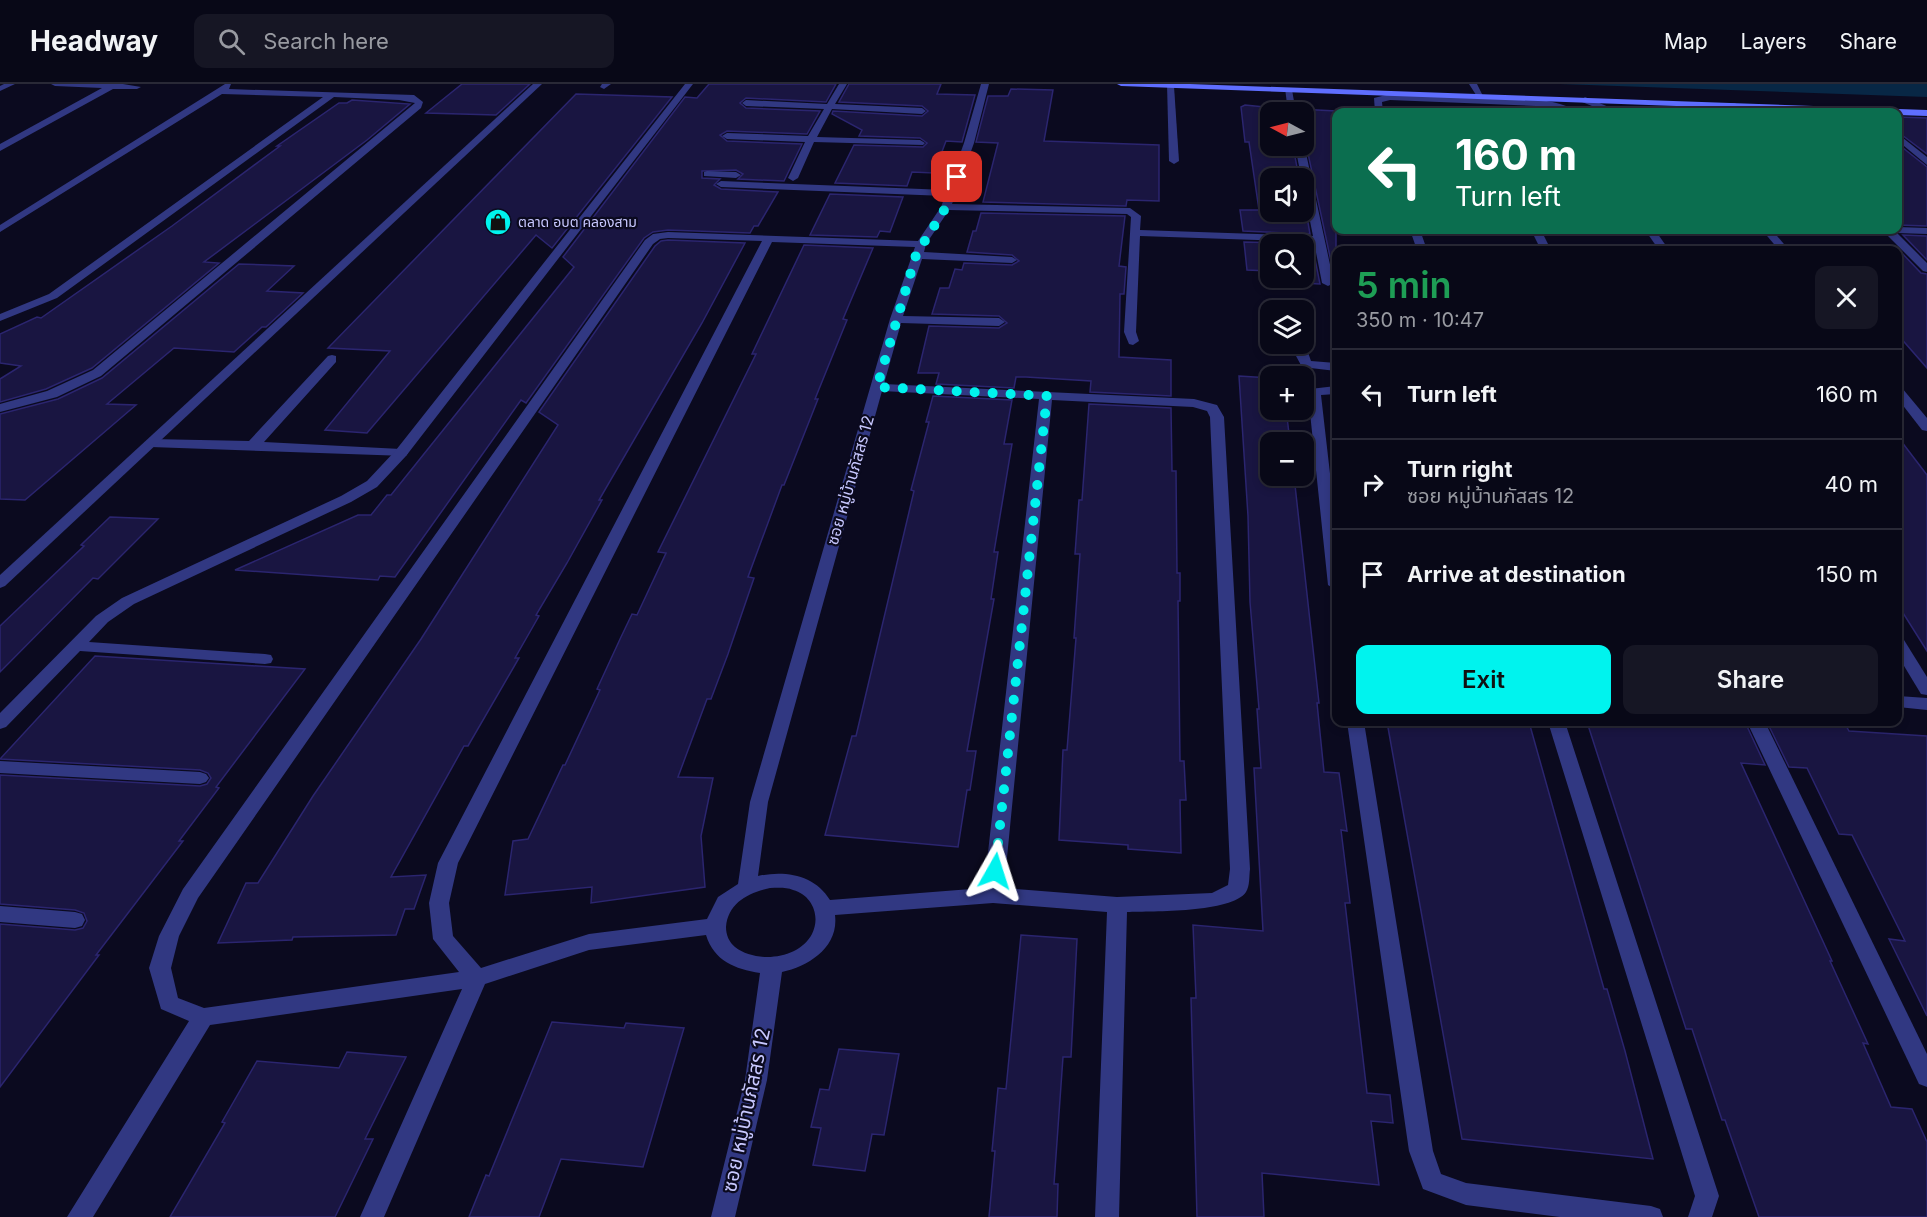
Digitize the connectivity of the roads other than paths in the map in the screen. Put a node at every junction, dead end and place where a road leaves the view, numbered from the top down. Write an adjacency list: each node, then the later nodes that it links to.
1 (11, 84): 13 (street)
2 (55, 84): 10 (street)
3 (231, 84): 15 (street)
4 (538, 84): 68 (street)
5 (689, 84): 70 (street)
6 (843, 84): 21 (street)
7 (985, 84): 41 (street, ซอย หมู่บ้านภัสสร 12)
8 (1121, 84): 11 (main road)
9 (1473, 84): 17 (street)
10 (112, 86): 12 (street); 33 (street)
11 (1170, 86): 14 (main road); 35 (street)
12 (137, 87)
13 (0, 89)
14 (1288, 90): 17 (main road); 19 (street)
15 (220, 91): 16 (street); 42 (street)
16 (333, 94): 55 (street); 66 (street)
17 (1480, 97): 18 (main road)
18 (1585, 100): 24 (street); 25 (main road)
19 (1290, 102)
20 (746, 103): 21 (street)
21 (829, 106): 26 (street); 30 (street)
22 (1378, 108): 23 (street)
23 (1564, 108)
24 (1604, 108)
25 (1717, 108)
26 (922, 111)
27 (1902, 112): 28 (main road)
28 (1927, 112)
29 (728, 136): 30 (street)
30 (810, 140): 32 (street); 38 (street)
31 (1902, 140): 36 (street)
32 (920, 143)
33 (0, 148)
34 (1302, 156): 49 (street)
35 (1174, 161)
36 (1927, 162)
37 (707, 174): 38 (street)
38 (793, 178): 40 (street)
39 (721, 184): 41 (street)
40 (924, 184)
41 (948, 200): 45 (street); 51 (street, ซอย หมู่บ้านภัสสร 12)
42 (0, 229)
43 (1902, 230): 44 (street)
44 (1927, 231)
45 (1137, 233): 49 (street); 58 (street)
46 (1770, 234): 50 (street)
47 (1892, 234): 53 (street)
48 (769, 238): 51 (street); 93 (street); 94 (street)
49 (1319, 238): 54 (street)
50 (1781, 246)
51 (919, 250): 52 (street); 56 (street, ซอย หมู่บ้านภัสสร 12)
52 (1012, 260)
53 (1927, 269)
54 (1328, 283)
55 (0, 318)
56 (896, 319): 57 (street); 62 (street, ซอย หมู่บ้านภัสสร 12)
57 (999, 322)
58 (1133, 342)
59 (1302, 354): 61 (street)
60 (332, 359): 69 (street)
61 (1332, 367)
62 (877, 387): 64 (street); 85 (street, ซอย หมู่บ้านภัสสร 12)
63 (1332, 391): 71 (street)
64 (1047, 396): 86 (street); 87 (street)
65 (1902, 396): 67 (street)
66 (0, 408)
67 (1927, 427)
68 (151, 443): 69 (street); 72 (street)
69 (253, 445): 70 (street)
70 (401, 453): 73 (street)
71 (1332, 550)
72 (0, 584)
73 (76, 646): 75 (street); 79 (street)
74 (1902, 650): 76 (street)
75 (265, 659)
76 (1927, 690)
77 (1902, 702): 78 (street)
78 (1927, 704)
79 (0, 723)
80 (1356, 726): 100 (street)
81 (1557, 726): 101 (street)
82 (1758, 726): 95 (street)
83 (0, 767): 84 (street)
84 (200, 778)
85 (747, 887): 88 (street); 91 (street)
86 (993, 895): 87 (street); 88 (street)
87 (1117, 905): 99 (street)
88 (825, 908): 92 (street)
89 (0, 914): 90 (street)
90 (75, 920)
91 (715, 926): 92 (street); 93 (street)
92 (772, 966): 98 (street, ซอย หมู่บ้านภัสสร 12)
93 (477, 978): 94 (street); 97 (street)
94 (203, 1017): 96 (street)
95 (1927, 1077)
96 (79, 1217)
97 (372, 1217)
98 (723, 1217)
99 (1107, 1217)
100 (1651, 1217)
101 (1700, 1217)

